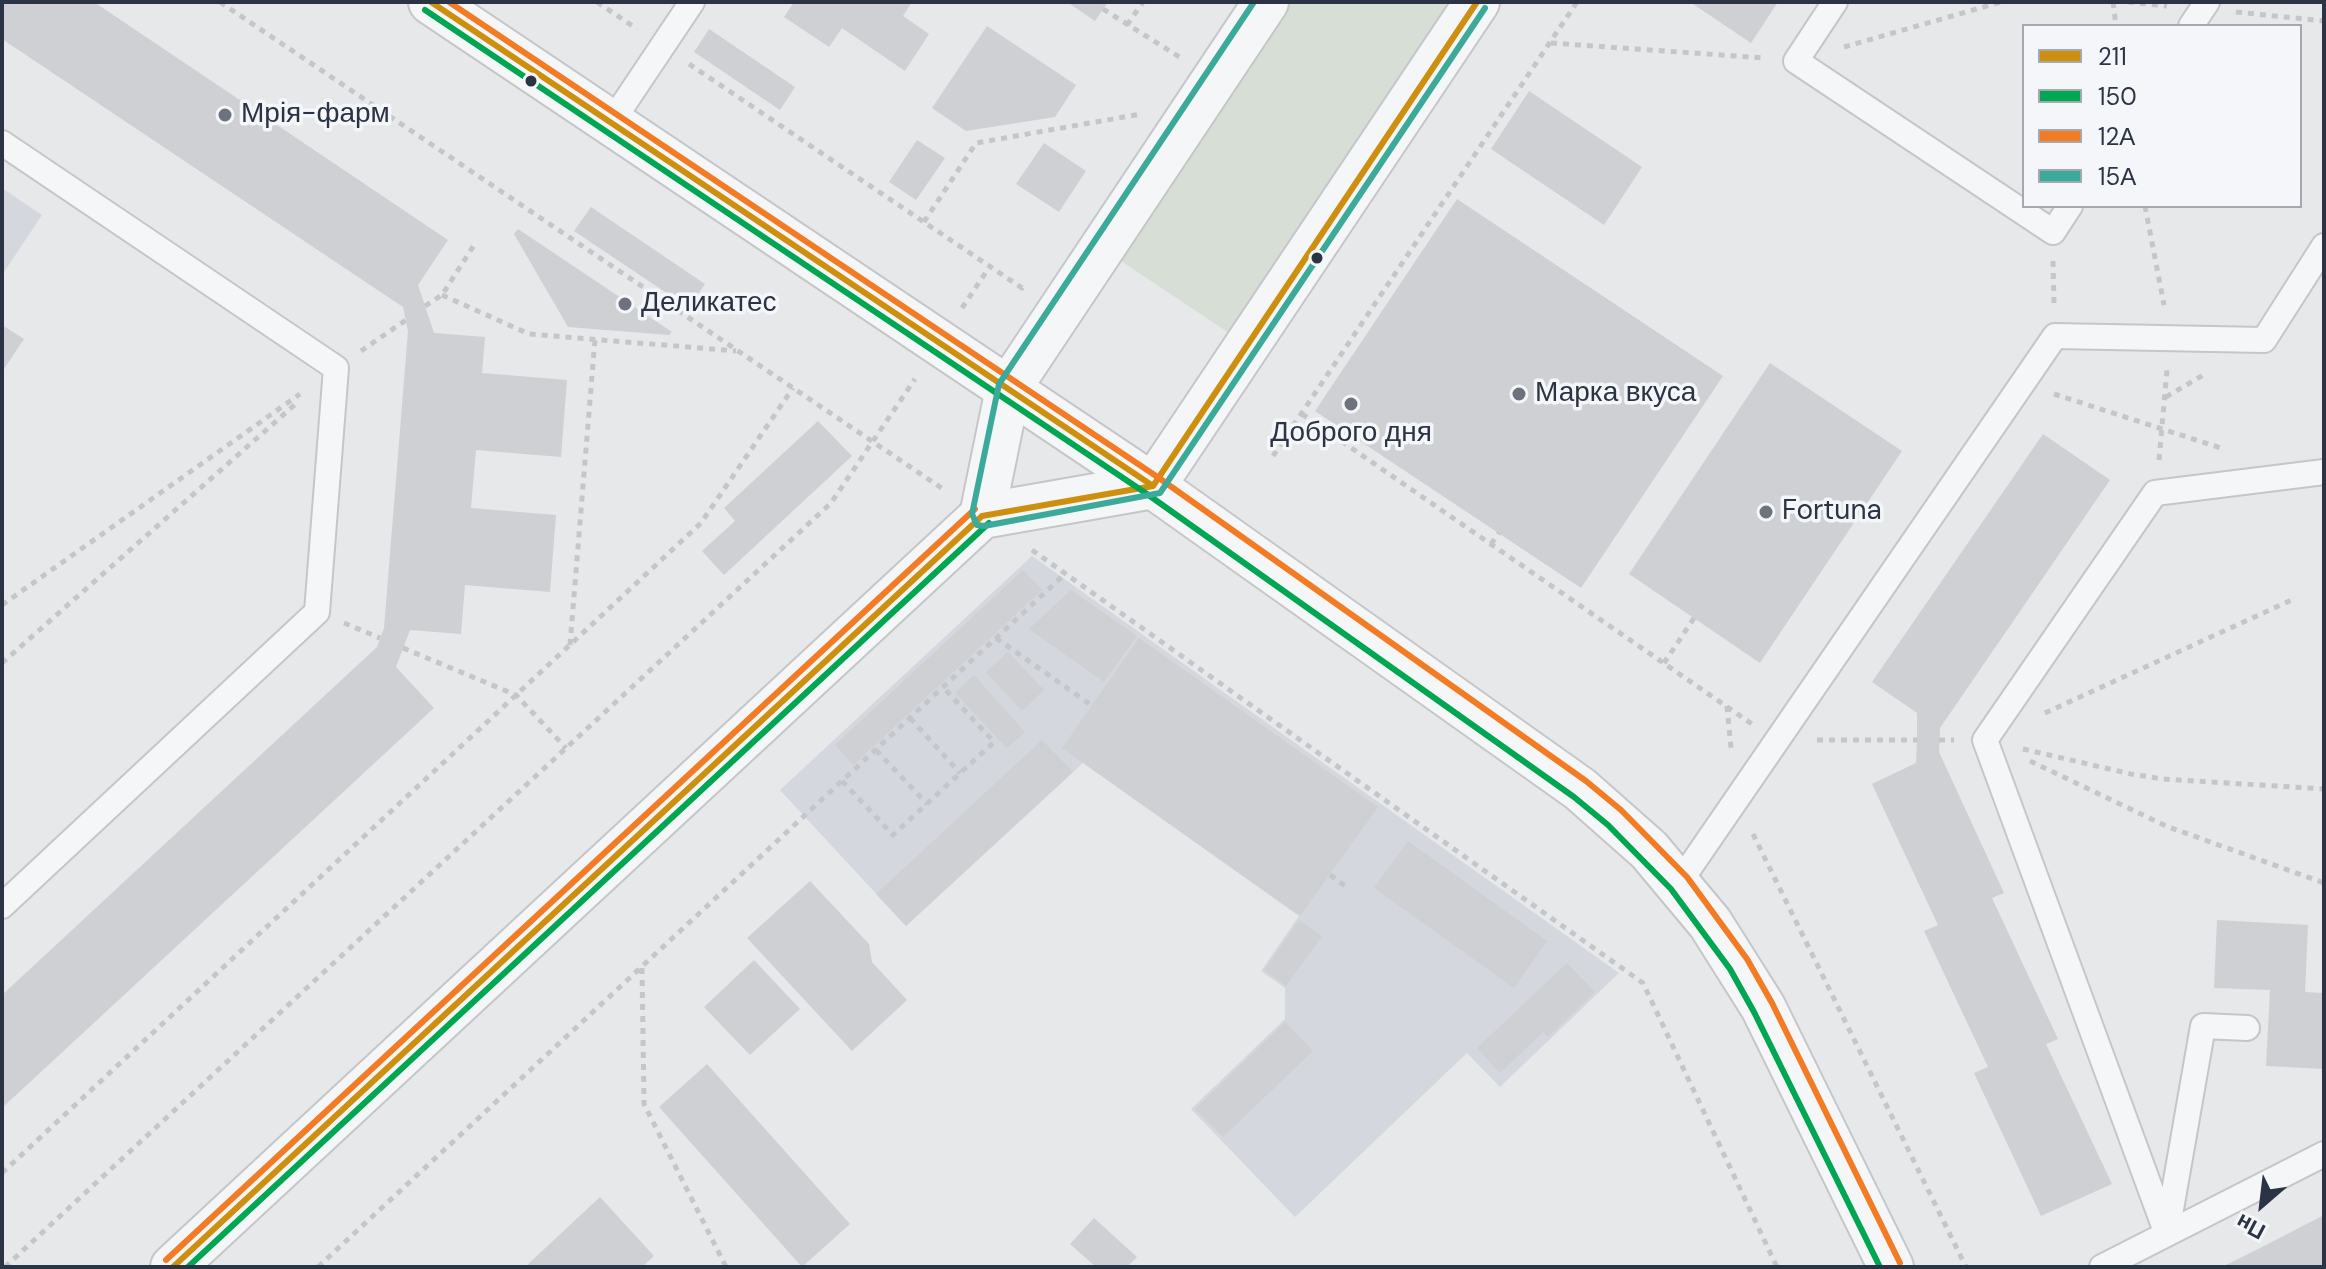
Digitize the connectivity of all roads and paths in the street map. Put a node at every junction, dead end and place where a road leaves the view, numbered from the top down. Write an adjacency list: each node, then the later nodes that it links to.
1 (220, 2): 39 (path)
2 (431, 2): 22 (street)
3 (597, 2): 18 (path)
4 (692, 2): 18 (lane)
5 (1143, 2): 16 (path)
6 (1266, 2): 44 (street)
7 (1477, 2): 51 (street)
8 (1577, 2): 17 (path)
9 (1835, 2): 20 (lane)
10 (2001, 2): 20 (path)
11 (2113, 2): 14 (path)
12 (2207, 2): 15 (lane)
13 (1103, 9): 16 (path)
14 (2116, 24)
15 (2192, 24)
16 (1127, 25): 19 (path)
17 (1550, 43): 20 (path); 45 (path)
18 (663, 47): 22 (lane); 26 (path)
19 (1182, 59)
20 (1796, 61): 27 (lane)
21 (1146, 114): 26 (path)
22 (611, 123): 44 (street)
23 (2, 143): 40 (lane)
24 (2069, 208): 27 (lane)
25 (2145, 208): 37 (path)
26 (924, 222): 30 (path)
27 (2053, 232): 36 (path)
28 (476, 242): 32 (path)
29 (2324, 246): 37 (lane)
30 (990, 266): 31 (path); 34 (path)
31 (1022, 288)
32 (442, 295): 33 (path); 38 (path)
33 (425, 306)
34 (960, 312)
35 (406, 320): 40 (path)
36 (2055, 336): 37 (lane); 42 (lane)
37 (2171, 338): 46 (path)
38 (595, 339): 39 (path); 63 (path)
39 (738, 351): 43 (path)
40 (336, 368): 60 (path); 65 (path); 85 (lane)
41 (916, 376): 47 (path)
42 (2022, 384): 46 (path); 73 (lane)
43 (793, 388): 47 (path); 63 (path)
44 (1008, 389): 51 (street); 54 (street)
45 (1302, 414): 49 (path); 56 (path)
46 (2162, 429): 48 (path); 53 (path)
47 (872, 442): 52 (path); 74 (path)
48 (2231, 452)
49 (1273, 456)
50 (2324, 472): 53 (lane)
51 (1153, 486): 54 (street); 82 (street)
52 (947, 491)
53 (2155, 493): 72 (lane)
54 (982, 516): 92 (street)
55 (1499, 533): 56 (path)
56 (1491, 544): 66 (path)
57 (1031, 549): 58 (path)
58 (1066, 573): 62 (path); 95 (path)
59 (2296, 598): 72 (path)
60 (2, 605)
61 (1694, 618): 66 (path)
62 (996, 638): 67 (path); 69 (path)
63 (570, 646): 68 (path)
64 (403, 648): 68 (path)
65 (2, 663)
66 (1664, 663): 73 (path)
67 (943, 687): 70 (path); 76 (path)
68 (516, 695): 74 (path); 89 (path)
69 (1091, 705)
70 (910, 718): 75 (path); 76 (path)
71 (1917, 740): 73 (path)
72 (1985, 740): 78 (path); 83 (path); 90 (lane)
73 (1777, 741): 79 (lane)
74 (566, 748): 91 (path)
75 (876, 750): 77 (path); 80 (path)
76 (960, 773): 80 (path)
77 (842, 781): 80 (path); 86 (path)
78 (2324, 789)
79 (1736, 800): 82 (lane); 97 (path)
80 (927, 804)
81 (1330, 875): 84 (path)
82 (1679, 883): 96 (street)
83 (2324, 883)
84 (1348, 888)
85 (2, 906)
86 (642, 967): 93 (path); 94 (path)
87 (2247, 1028): 90 (lane)
88 (2324, 1154): 90 (lane)
89 (2, 1173)
90 (2167, 1234): 98 (lane)
91 (5, 1267)
92 (173, 1267)
93 (318, 1267)
94 (726, 1267)
95 (1777, 1267)
96 (1891, 1267)
97 (1966, 1267)
98 (2102, 1267)

